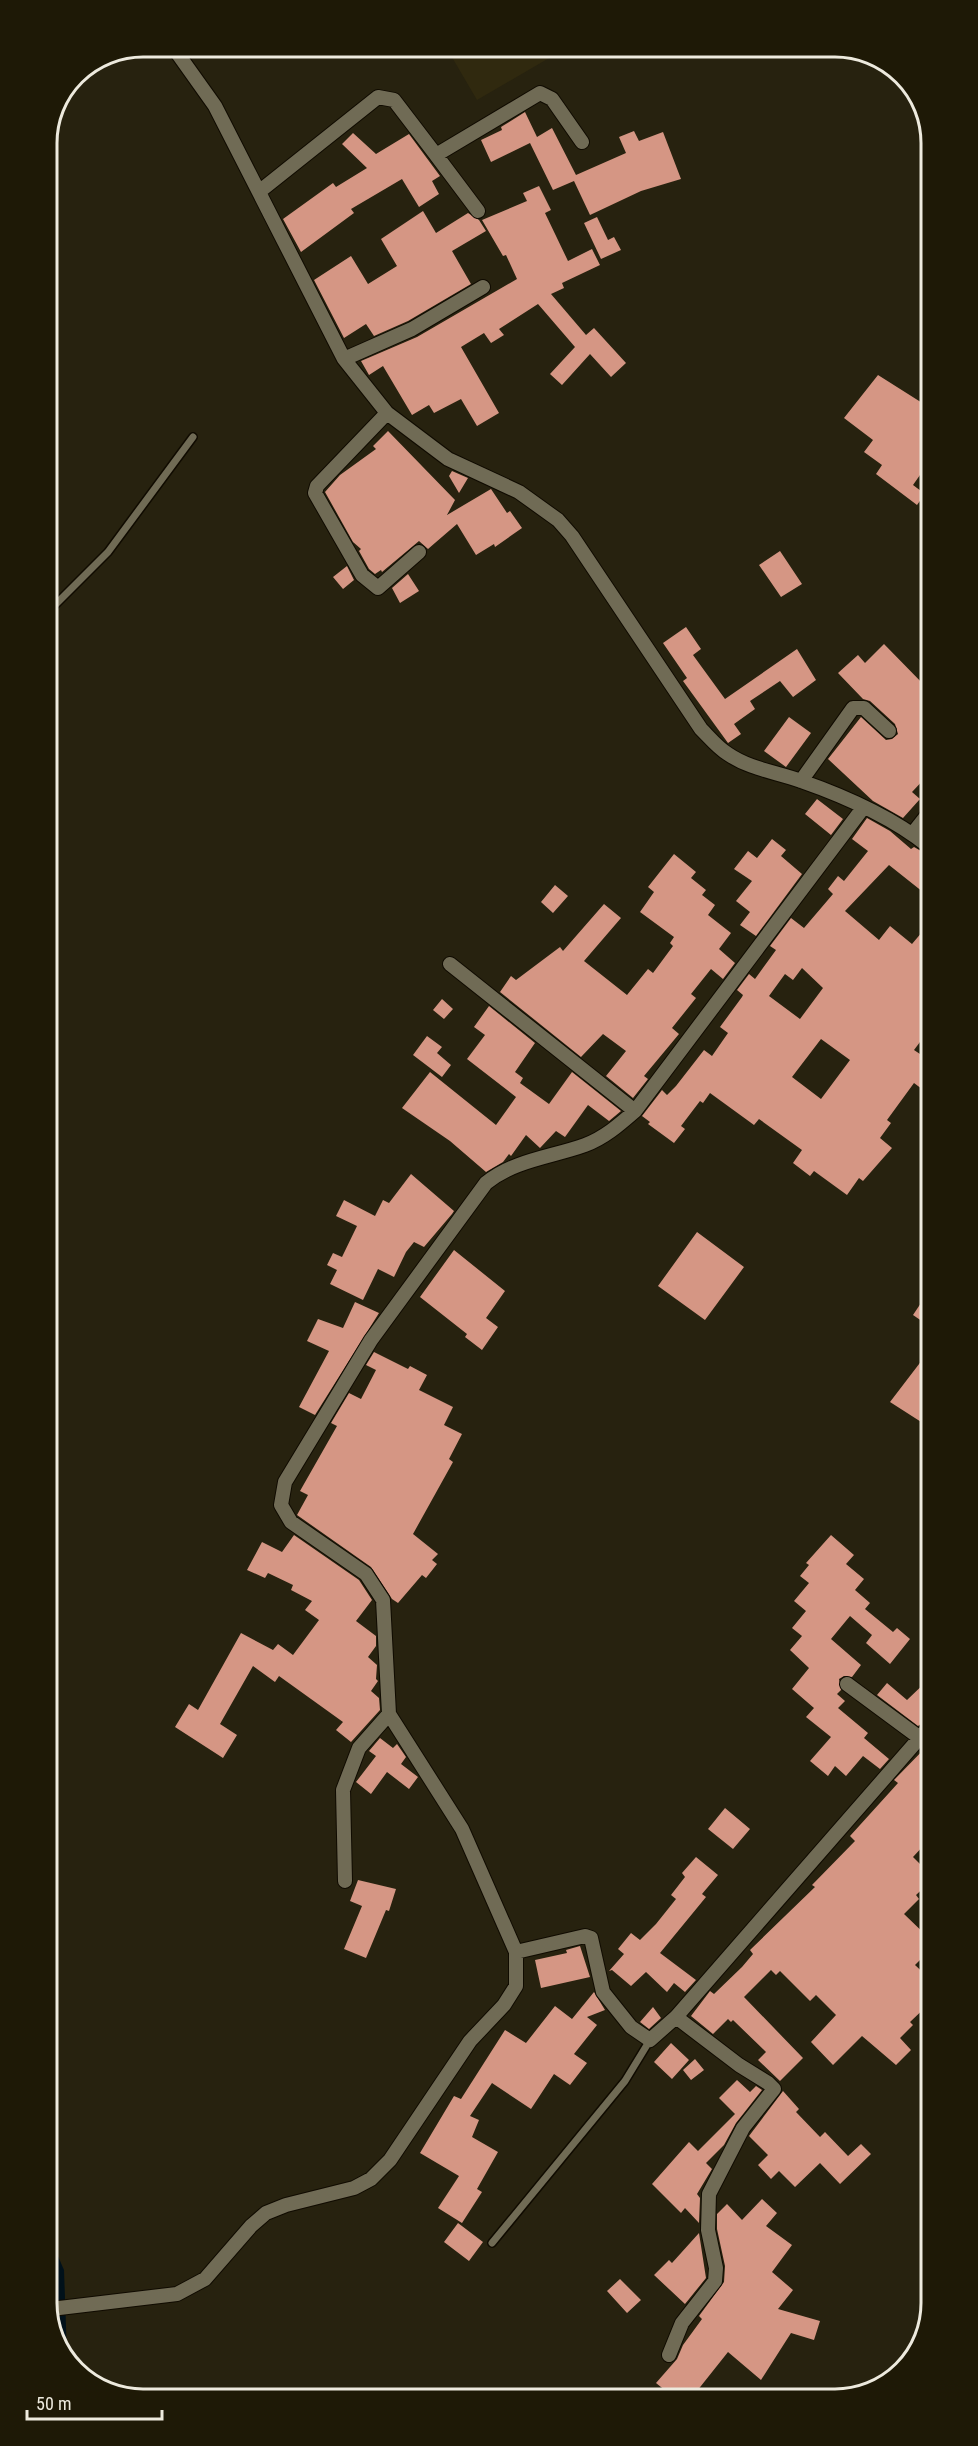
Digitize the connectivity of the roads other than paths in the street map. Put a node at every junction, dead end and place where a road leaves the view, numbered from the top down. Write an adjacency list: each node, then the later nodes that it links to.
1 (181, 57): 4 (street)
2 (582, 142): 3 (street)
3 (436, 155): 4 (street); 5 (street)
4 (260, 191): 7 (street)
5 (478, 211)
6 (483, 287): 7 (street)
7 (344, 358): 8 (street)
8 (387, 413): 10 (street); 13 (street)
9 (193, 437): 11 (lane)
10 (419, 552)
11 (57, 603)
12 (889, 731): 13 (street)
13 (801, 781): 14 (street)
14 (862, 808): 16 (street); 19 (street)
15 (921, 823): 16 (street)
16 (913, 833): 17 (street)
17 (921, 840)
18 (450, 964): 19 (street)
19 (635, 1111): 21 (street)
20 (847, 1684): 22 (street)
21 (389, 1713): 23 (street); 24 (street)
22 (920, 1738): 25 (street)
23 (345, 1881)
24 (516, 1952): 26 (street); 28 (street)
25 (676, 2017): 26 (street); 29 (street)
26 (650, 2040): 27 (lane)
27 (492, 2243)
28 (57, 2308)
29 (669, 2355)

